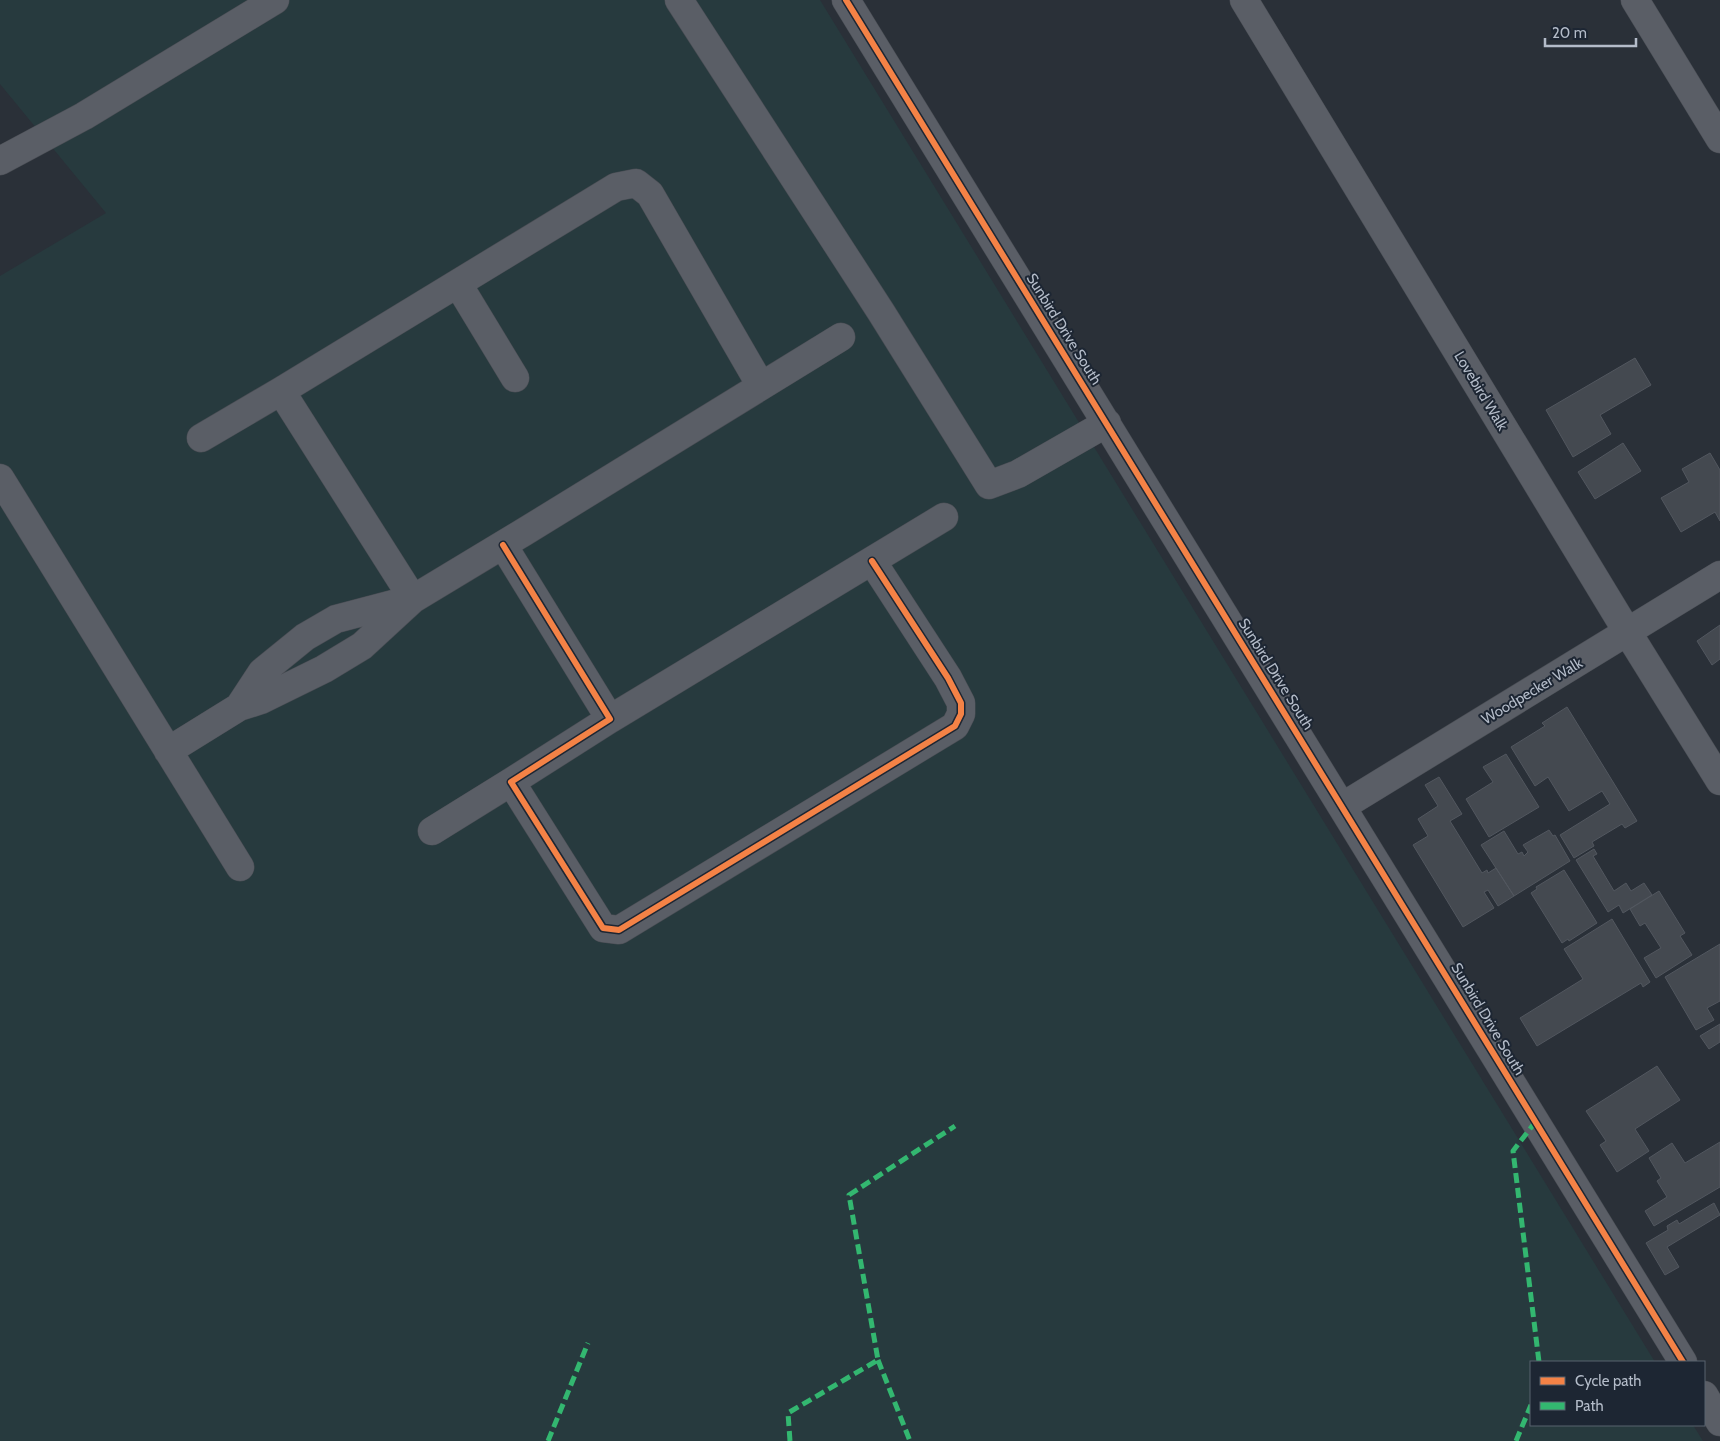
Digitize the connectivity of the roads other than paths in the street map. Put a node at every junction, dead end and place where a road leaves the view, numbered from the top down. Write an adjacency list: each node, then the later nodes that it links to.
1 (275, 0): 7 (street)
2 (679, 0): 13 (street)
3 (846, 0): 13 (street, Sunbird Drive South)
4 (1244, 0): 21 (street, Lovebird Walk)
5 (1634, 0): 6 (street)
6 (1720, 139)
7 (0, 161)
8 (458, 284): 10 (street); 11 (street); 12 (street)
9 (841, 337): 11 (street)
10 (515, 378)
11 (762, 386): 17 (street)
12 (281, 391): 14 (street); 20 (street)
13 (1107, 423): 27 (street, Sunbird Drive South)
14 (201, 438)
15 (0, 478): 24 (street)
16 (944, 516): 18 (street)
17 (503, 545): 20 (street); 23 (street)
18 (872, 561): 23 (street); 26 (street)
19 (1720, 575): 21 (street, Woodpecker Walk)
20 (413, 599): 22 (street); 22 (street)
21 (1628, 633): 25 (street, Lovebird Walk); 27 (street, Woodpecker Walk)
22 (239, 706): 24 (street)
23 (610, 719): 26 (street)
24 (168, 751): 29 (street)
25 (1720, 781)
26 (511, 782): 28 (street)
27 (1343, 806): 30 (street, Sunbird Drive South)
28 (432, 831)
29 (240, 867)
30 (1683, 1361)
31 (1705, 1397): 32 (street)
32 (1720, 1422)

